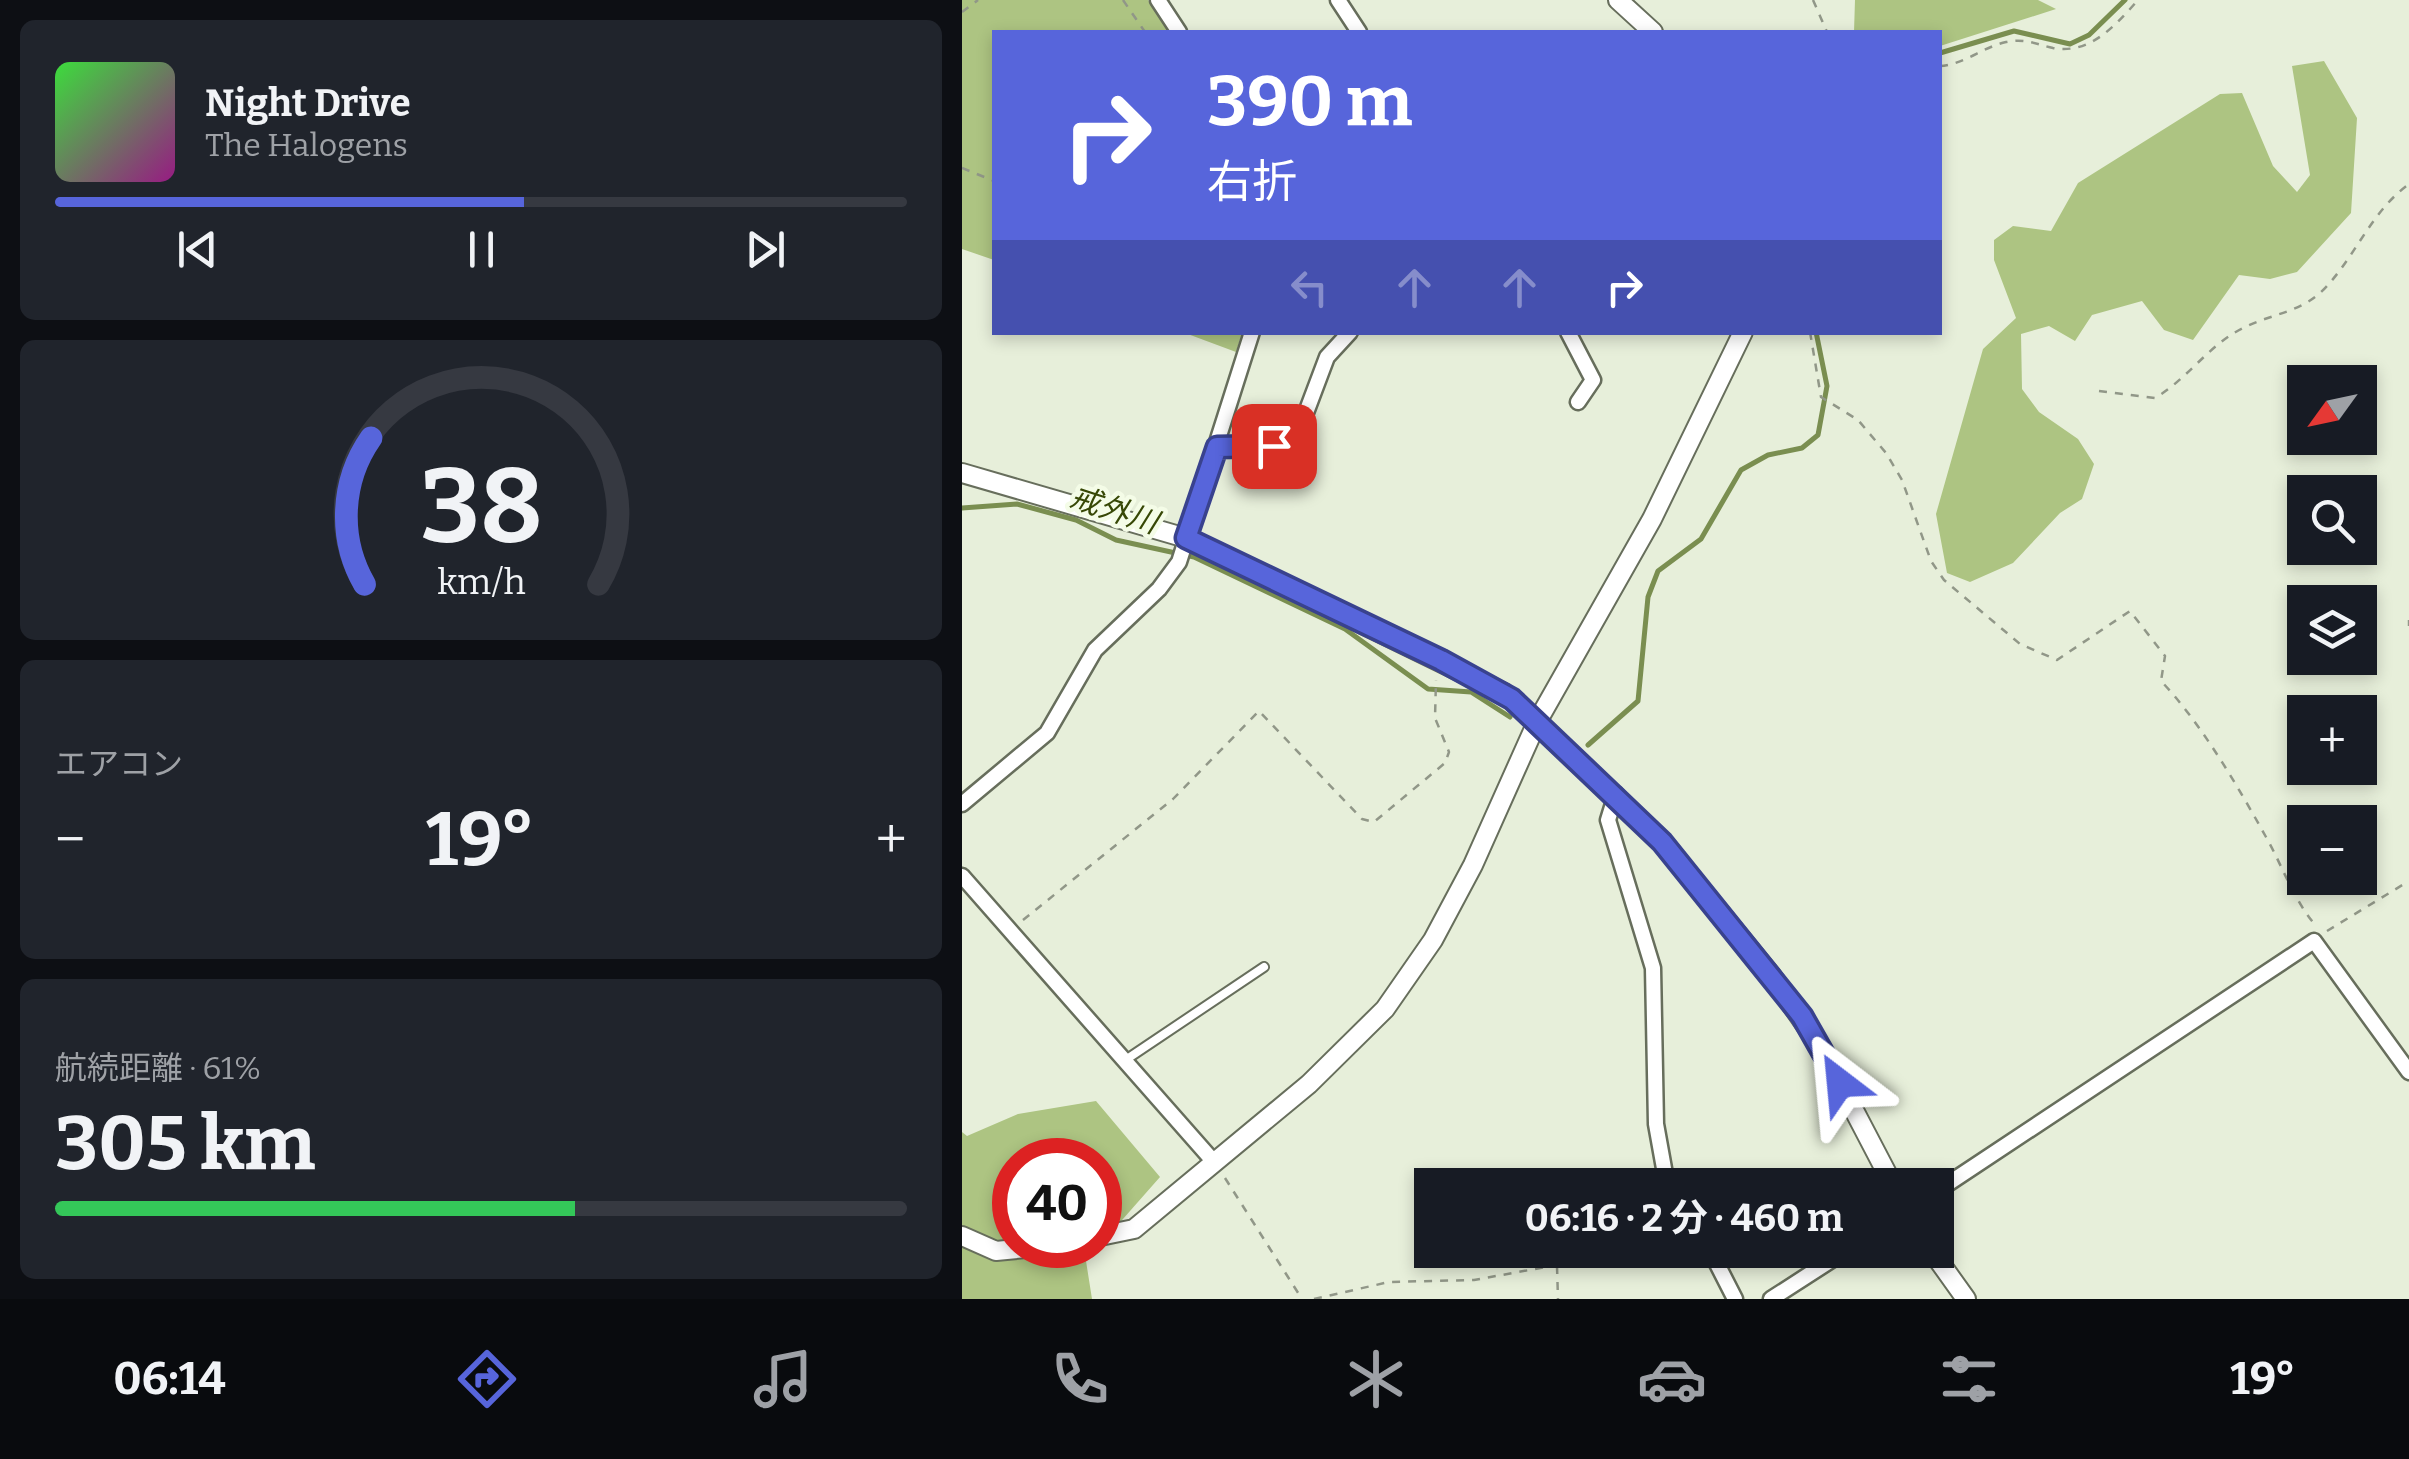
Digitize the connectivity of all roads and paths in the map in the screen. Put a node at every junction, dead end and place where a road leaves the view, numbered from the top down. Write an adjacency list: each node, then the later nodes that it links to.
1 (978, 0): 8 (path)
2 (1122, 0): 9 (path)
3 (1158, 0): 10 (street)
4 (1338, 0): 11 (street)
5 (1618, 0): 12 (street)
6 (1813, 0): 13 (path)
7 (2138, 0): 14 (path)
8 (962, 12)
9 (1144, 30)
10 (1179, 30)
11 (1358, 30)
12 (1651, 30)
13 (1826, 30)
14 (1942, 65)
15 (962, 168): 16 (path)
16 (992, 181)
17 (2408, 184): 23 (path)
18 (1251, 335): 25 (street)
19 (1347, 335): 25 (street)
20 (1570, 335): 24 (street)
21 (1742, 335): 31 (street)
22 (1810, 335): 35 (path)
23 (2099, 391)
24 (1578, 402)
25 (1217, 447): 27 (street)
26 (962, 473): 27 (street)
27 (1186, 538): 31 (street); 33 (street)
28 (2408, 620): 29 (path)
29 (2408, 626)
30 (1435, 682): 36 (path)
31 (1536, 722): 32 (street); 40 (street)
32 (1616, 794): 41 (street); 42 (street)
33 (962, 804)
34 (962, 876): 36 (street)
35 (2408, 881)
36 (1010, 930): 38 (street)
37 (1264, 967): 38 (lane)
38 (1124, 1061): 40 (street)
39 (2408, 1072): 43 (street)
40 (1214, 1162): 44 (street); 52 (path)
41 (1664, 1168)
42 (1884, 1168)
43 (1954, 1180)
44 (1122, 1231)
45 (962, 1236): 46 (street)
46 (992, 1249)
47 (1537, 1268): 53 (path)
48 (1558, 1268): 54 (path)
49 (1720, 1268): 55 (street)
50 (1820, 1268): 56 (street)
51 (1944, 1268): 57 (street)
52 (1302, 1299)
53 (1314, 1299)
54 (1558, 1299)
55 (1736, 1299)
56 (1771, 1299)
57 (1966, 1299)

